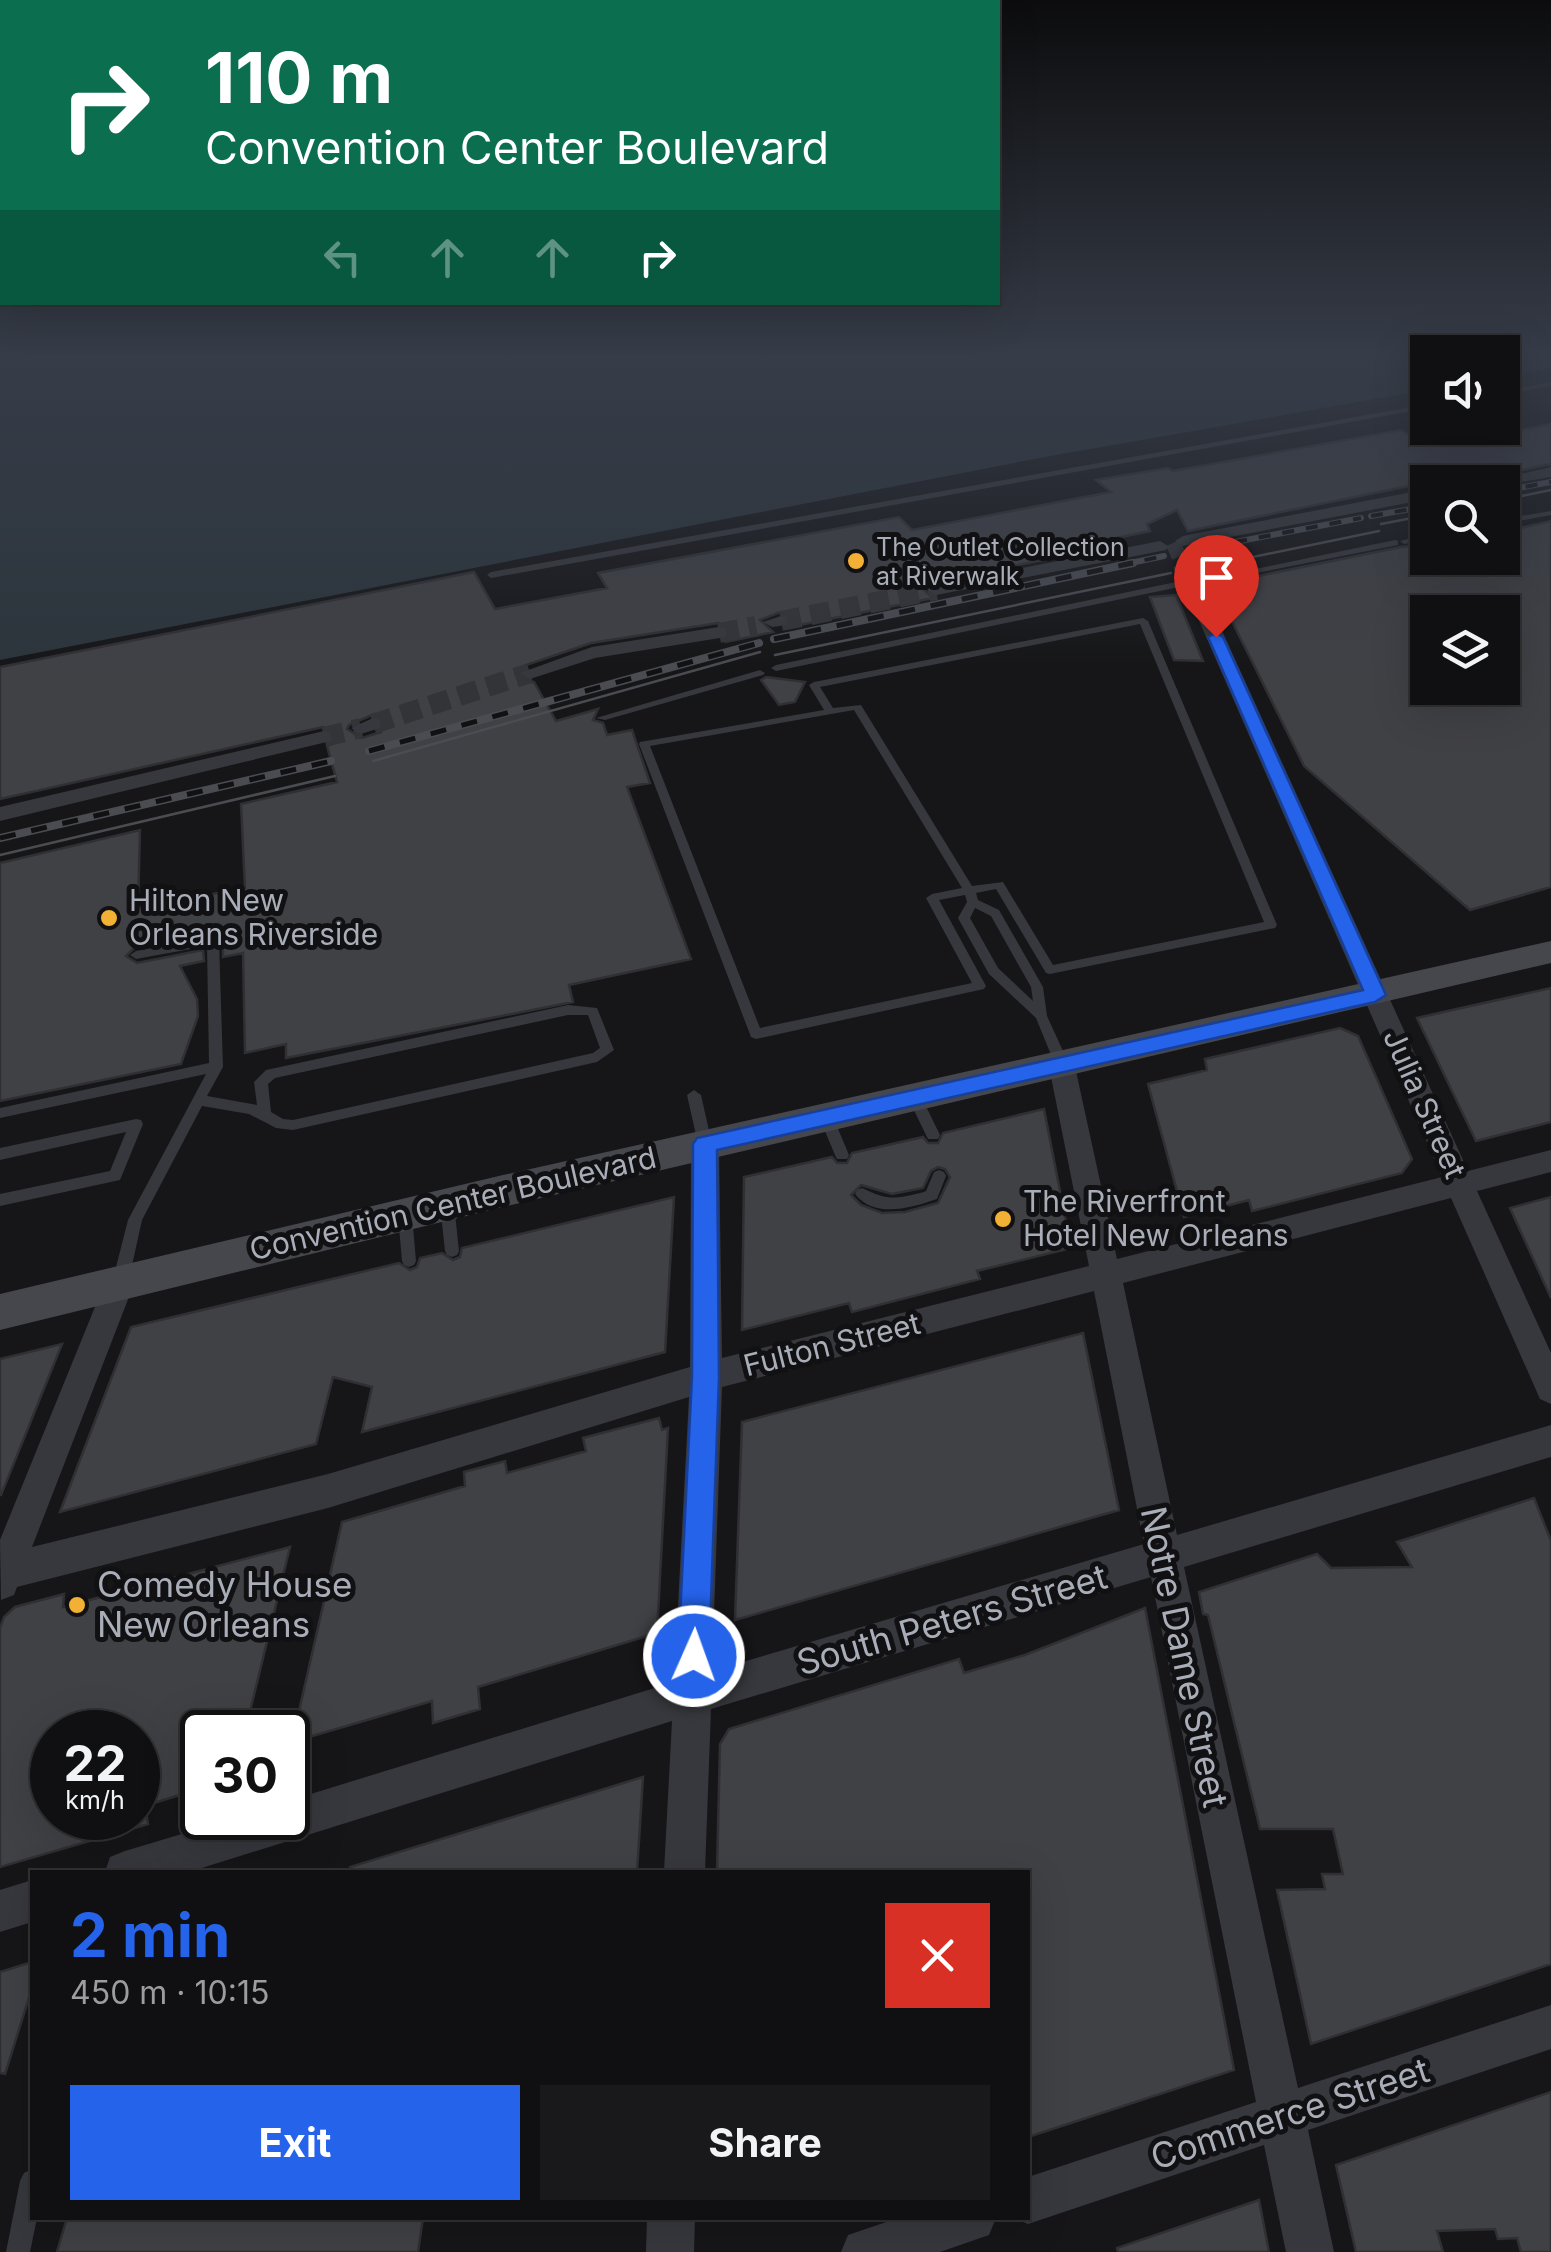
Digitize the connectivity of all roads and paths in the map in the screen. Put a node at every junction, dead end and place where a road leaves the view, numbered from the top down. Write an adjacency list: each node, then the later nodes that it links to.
1 (1150, 456): 6 (lane)
2 (1551, 472): 3 (street)
3 (1520, 477)
4 (1410, 497): 10 (street)
5 (1551, 512): 7 (lane)
6 (811, 517): 8 (lane); 12 (lane)
7 (1520, 518)
8 (828, 530)
9 (1410, 540): 15 (lane)
10 (1183, 542)
11 (1160, 546): 14 (street)
12 (491, 575)
13 (1176, 586): 17 (lane)
14 (936, 590)
15 (1200, 590): 27 (street, Julia Street)
16 (720, 633): 19 (street)
17 (776, 668)
18 (760, 672): 21 (lane)
19 (530, 673)
20 (830, 712): 24 (lane); 24 (lane); 24 (lane)
21 (601, 718)
22 (324, 737): 23 (street)
23 (0, 814)
24 (971, 896): 28 (lane); 28 (lane)
25 (1551, 952): 27 (street, Convention Center Boulevard)
26 (136, 955): 30 (lane)
27 (1375, 995): 29 (street, Convention Center Boulevard); 43 (street, Julia Street)
28 (1041, 1016): 29 (lane)
29 (1061, 1062): 32 (street, Convention Center Boulevard); 50 (street, Notre Dame Street)
30 (216, 1066): 33 (lane); 35 (lane)
31 (694, 1095): 38 (lane)
32 (914, 1096): 36 (street, Convention Center Boulevard); 37 (lane)
33 (199, 1100): 34 (lane); 51 (lane)
34 (264, 1112): 34 (lane)
35 (0, 1113)
36 (825, 1116): 38 (street, Convention Center Boulevard); 40 (lane)
37 (933, 1135)
38 (705, 1144): 46 (street, Convention Center Boulevard); 53 (street)
39 (0, 1154): 45 (lane)
40 (842, 1155)
41 (1551, 1162): 43 (street, Fulton Street)
42 (939, 1176): 44 (lane)
43 (1460, 1185): 50 (street, Fulton Street); 54 (street, Julia Street)
44 (862, 1194)
45 (0, 1200)
46 (447, 1204): 47 (street, Convention Center Boulevard); 48 (lane)
47 (405, 1214): 49 (lane); 51 (street, Convention Center Boulevard)
48 (452, 1250)
49 (409, 1261)
50 (1106, 1276): 53 (street, Fulton Street); 56 (street, Notre Dame Street)
51 (120, 1284): 52 (street, Convention Center Boulevard); 57 (street)
52 (0, 1312)
53 (706, 1377): 57 (street, Fulton Street); 58 (street)
54 (1551, 1389)
55 (1551, 1440): 56 (street, South Peters Street)
56 (1162, 1558): 58 (street, South Peters Street); 64 (street, Notre Dame Street)
57 (2, 1576)
58 (692, 1696): 59 (street, South Peters Street); 60 (street)
59 (131, 1870)
60 (685, 1870)
61 (30, 1902): 62 (street)
62 (0, 1911)
63 (1551, 2027): 64 (street, Commerce Street)
64 (1282, 2118): 66 (street, Commerce Street); 72 (street, Notre Dame Street)
65 (30, 2191): 69 (lane)
66 (1030, 2199)
67 (671, 2220): 70 (street)
68 (966, 2220): 71 (street)
69 (18, 2252)
70 (670, 2252)
71 (864, 2252)
72 (1310, 2252)

